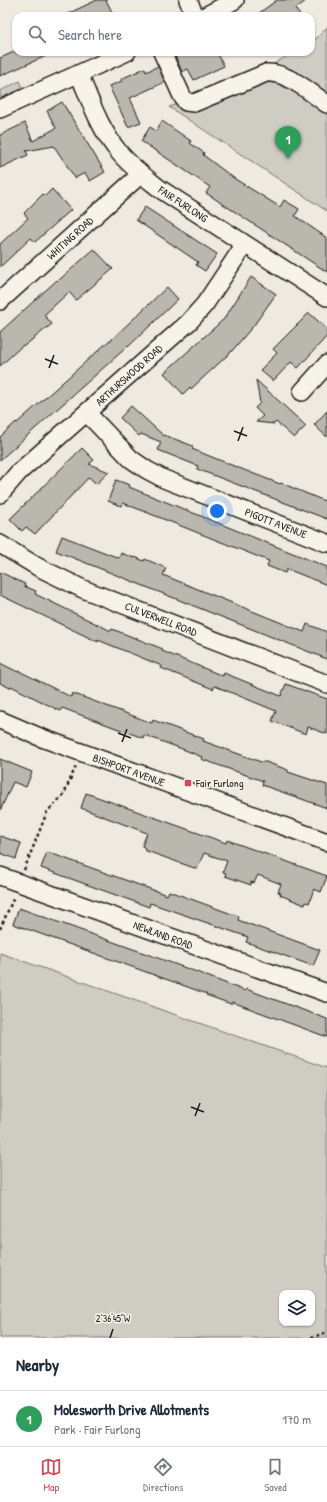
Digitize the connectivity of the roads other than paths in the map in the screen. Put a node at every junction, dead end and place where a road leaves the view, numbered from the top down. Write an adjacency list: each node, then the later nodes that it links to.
1 (188, 0): 3 (street)
2 (234, 0): 4 (street)
3 (193, 12)
4 (212, 12)
5 (118, 56): 7 (street)
6 (164, 56): 8 (street)
7 (79, 74): 9 (street); 10 (street, FAIR FURLONG)
8 (327, 104)
9 (0, 110)
10 (141, 174): 11 (street, FAIR FURLONG); 13 (street, WHITING ROAD)
11 (245, 244): 12 (street, FAIR FURLONG); 16 (street, ARTHURSWOOD ROAD)
12 (327, 297)
13 (0, 301)
14 (327, 364): 15 (street)
15 (302, 392)
16 (87, 413): 17 (street, ARTHURSWOOD ROAD); 18 (street, PIGOTT AVENUE)
17 (0, 494)
18 (327, 543)
19 (0, 544): 20 (street, CULVERWELL ROAD)
20 (327, 684)
21 (0, 720): 22 (street, BISHPORT AVENUE)
22 (327, 842)
23 (0, 876): 24 (street, NEWLAND ROAD)
24 (327, 993)

